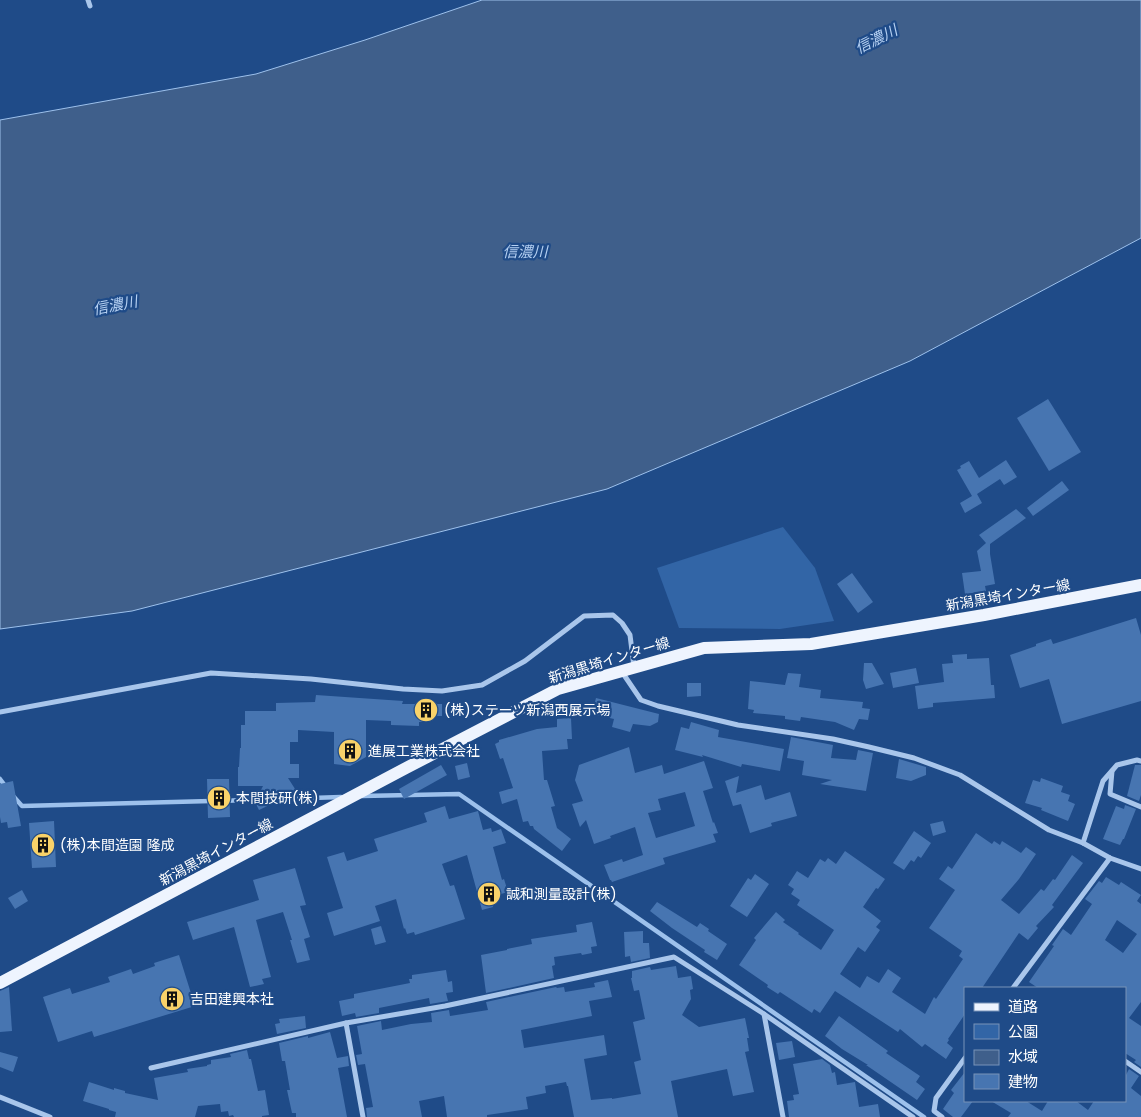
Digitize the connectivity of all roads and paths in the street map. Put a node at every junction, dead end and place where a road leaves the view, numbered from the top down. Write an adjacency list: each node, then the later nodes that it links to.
1 (88, 0): 2 (street)
2 (90, 6)
3 (1141, 586): 4 (main road, 新潟黒埼インター線)
4 (627, 669): 5 (street); 9 (street); 12 (main road, 新潟黒埼インター線)
5 (0, 712)
6 (1141, 761): 7 (street)
7 (1112, 771): 8 (street); 9 (street)
8 (1141, 807)
9 (1083, 842): 10 (street)
10 (1110, 858): 11 (street); 13 (street)
11 (1141, 869)
12 (0, 983)
13 (1016, 987)
14 (764, 1014): 15 (street); 23 (street); 24 (street)
15 (346, 1022): 18 (street); 22 (street)
16 (964, 1059): 25 (street)
17 (1126, 1063): 19 (street)
18 (152, 1068)
19 (1141, 1072)
20 (0, 1098): 21 (street)
21 (50, 1117)
22 (363, 1117)
23 (783, 1117)
24 (912, 1117)
25 (942, 1117)

